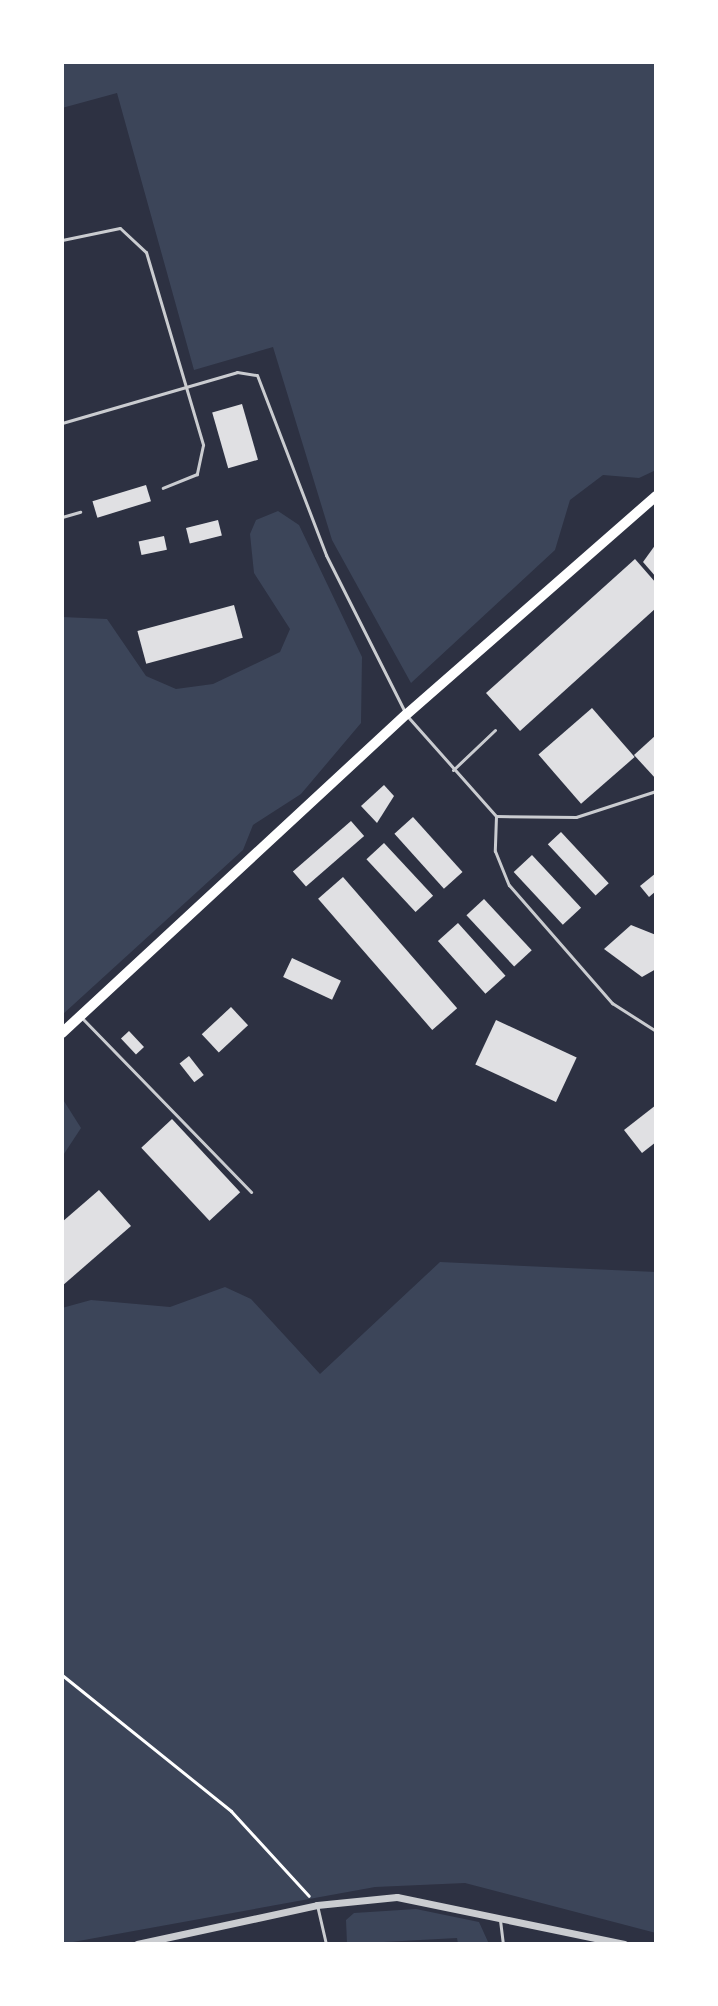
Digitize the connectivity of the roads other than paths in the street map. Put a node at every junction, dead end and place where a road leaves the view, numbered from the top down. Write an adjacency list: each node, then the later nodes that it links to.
1 (62, 240): 2 (lane)
2 (185, 387): 3 (lane); 4 (lane); 8 (lane)
3 (62, 423)
4 (163, 488)
5 (656, 496): 8 (main road)
6 (80, 512): 7 (lane)
7 (62, 517)
8 (407, 714): 10 (lane); 13 (main road)
9 (495, 730): 10 (lane)
10 (453, 770): 12 (lane)
11 (656, 791): 12 (lane)
12 (496, 816): 14 (lane)
13 (81, 1017): 15 (main road); 16 (lane)
14 (656, 1031)
15 (62, 1033)
16 (251, 1192)
17 (317, 1905): 18 (street); 19 (street); 20 (lane)
18 (500, 1915): 21 (lane); 22 (street)
19 (137, 1944)
20 (326, 1944)
21 (503, 1944)
22 (624, 1944)

